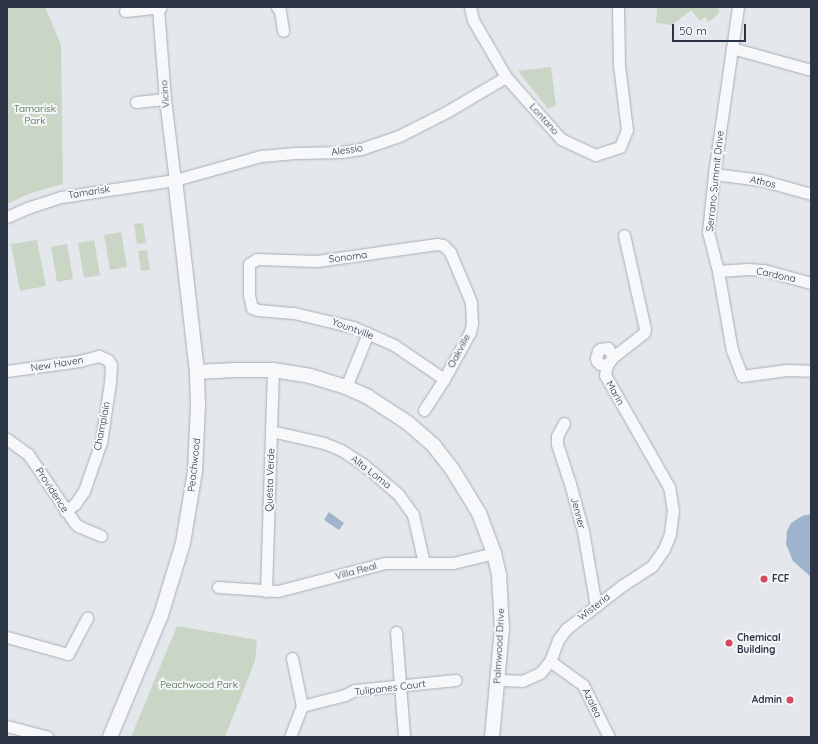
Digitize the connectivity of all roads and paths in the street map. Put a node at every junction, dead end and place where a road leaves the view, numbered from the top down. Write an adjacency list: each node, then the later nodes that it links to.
1 (159, 7): 6 (street); 11 (street, Vicino)
2 (277, 7): 7 (street)
3 (470, 7): 10 (street, Lontano)
4 (618, 7): 10 (street, Lontano)
5 (738, 7): 8 (street, Serrano Summit Drive)
6 (125, 11)
7 (283, 31)
8 (732, 48): 9 (street); 13 (street, Serrano Summit Drive)
9 (811, 70)
10 (506, 77): 14 (street, Alessio)
11 (165, 99): 12 (street); 14 (street, Vicino)
12 (136, 102)
13 (714, 174): 15 (street, Athos); 19 (street, Serrano Summit Drive)
14 (175, 180): 16 (street, Tamarisk); 27 (street, Peachwood)
15 (811, 194)
16 (7, 217)
17 (624, 235): 35 (street, Marin)
18 (443, 245): 21 (street, Sonoma); 28 (street, Oakville)
19 (718, 271): 20 (street, Cardona); 26 (street, Serrano Summit Drive)
20 (811, 283)
21 (252, 308): 22 (street, Yountville)
22 (368, 333): 28 (street, Yountville); 29 (street)
23 (106, 358): 25 (street, New Haven); 34 (street, Champlain)
24 (273, 370): 27 (street, Palmwood Drive); 29 (street, Palmwood Drive); 32 (street, Questa Verde)
25 (7, 371)
26 (811, 371)
27 (198, 372): 53 (street, Peachwood)
28 (444, 379): 30 (street, Oakville)
29 (346, 387): 37 (street, Palmwood Drive)
30 (424, 410)
31 (564, 423): 41 (street, Jenner)
32 (271, 431): 38 (street, Alta Loma); 40 (street, Questa Verde)
33 (7, 439): 34 (street, Providence)
34 (65, 511): 36 (street, Providence)
35 (673, 511): 41 (street, Wisteria)
36 (101, 536)
37 (494, 553): 38 (street, Villa Real); 48 (street, Palmwood Drive)
38 (424, 563): 40 (street, Villa Real)
39 (218, 587): 40 (street, Villa Real)
40 (266, 591)
41 (596, 606): 46 (street, Wisteria)
42 (88, 618): 44 (street)
43 (396, 632): 49 (street)
44 (7, 637)
45 (292, 658): 50 (street)
46 (550, 661): 48 (street, Wisteria); 57 (street, Azalea)
47 (456, 680): 49 (street, Tulipanes Court)
48 (498, 680): 56 (street, Palmwood Drive)
49 (400, 686): 50 (street, Tulipanes Court); 55 (street)
50 (302, 706): 54 (street)
51 (7, 726): 52 (street)
52 (46, 737)
53 (110, 737)
54 (290, 737)
55 (404, 737)
56 (492, 737)
57 (609, 737)

